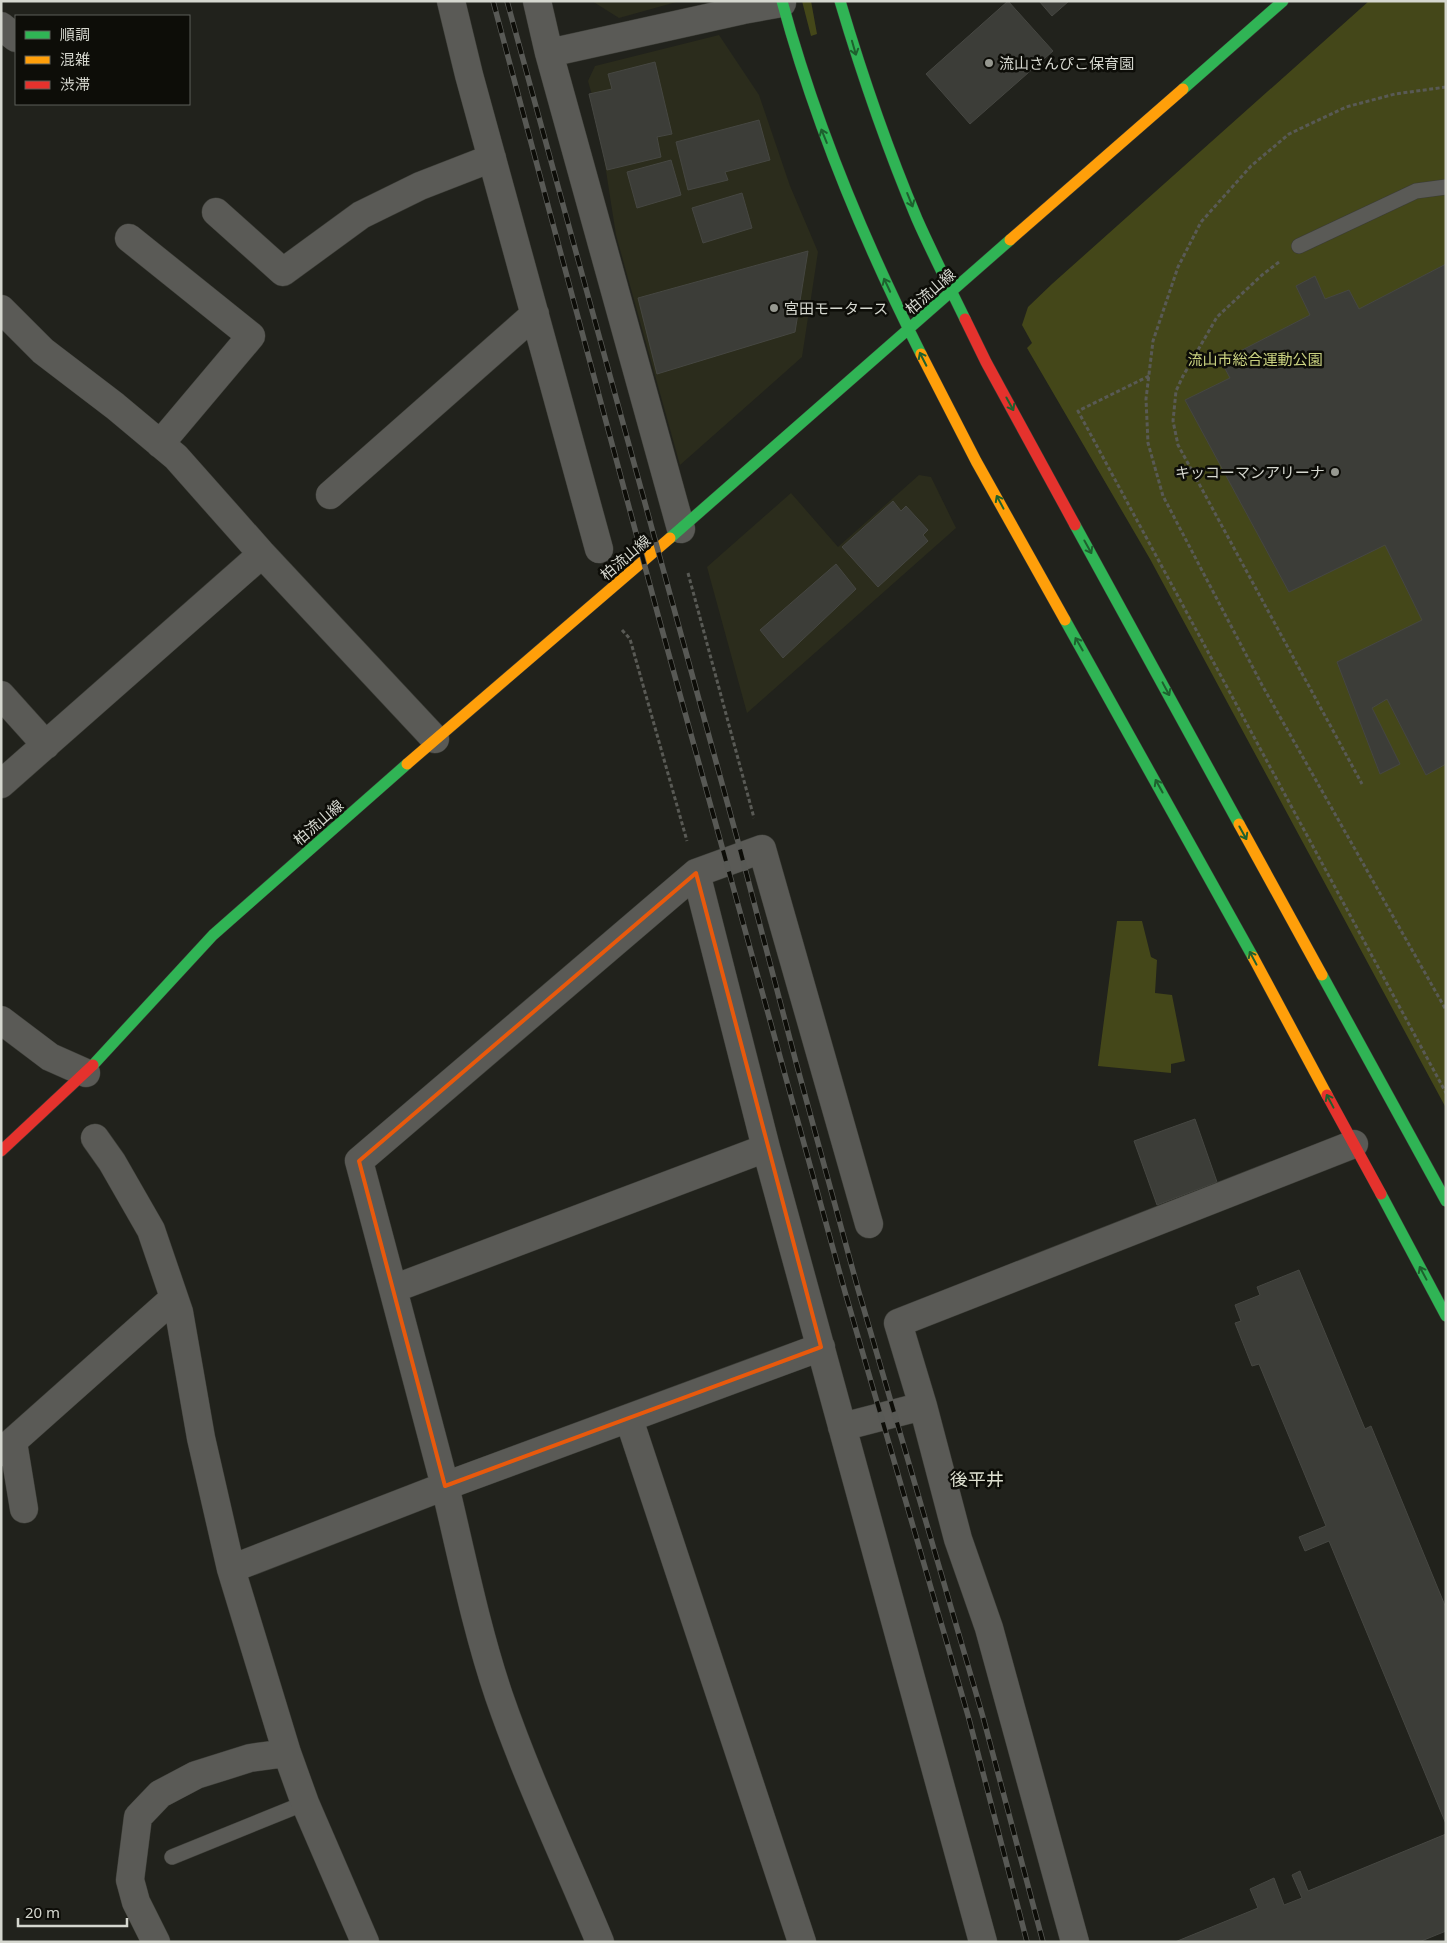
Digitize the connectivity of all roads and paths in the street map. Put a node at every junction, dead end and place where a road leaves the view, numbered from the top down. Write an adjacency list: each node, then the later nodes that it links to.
1 (451, 1): 10 (street)
2 (537, 1): 8 (street)
3 (840, 1): 15 (street, one-way to 15)
4 (1282, 1): 15 (street, 柏流山線)
5 (782, 2): 8 (street); 18 (street, one-way to 5)
6 (1, 26): 7 (street)
7 (15, 37)
8 (549, 53): 22 (street)
9 (1446, 87): 19 (path)
10 (492, 158): 12 (street); 17 (street)
11 (1446, 187): 14 (lane)
12 (216, 212)
13 (129, 238): 20 (street)
14 (1299, 246): 31 (path)
15 (953, 292): 18 (street, 柏流山線); 42 (street, one-way to 42)
16 (1, 309): 20 (street)
17 (535, 314): 21 (street); 23 (street)
18 (908, 330): 22 (street, 柏流山線); 39 (street, one-way to 18)
19 (1149, 376): 34 (path); 37 (path)
20 (160, 444): 24 (street)
21 (330, 495)
22 (681, 529): 28 (street, 柏流山線)
23 (599, 549)
24 (262, 554): 28 (street); 29 (street)
25 (688, 573): 32 (path)
26 (622, 630): 33 (path)
27 (1, 695): 29 (street)
28 (435, 739): 36 (street, 柏流山線)
29 (46, 745): 30 (street)
30 (1, 784)
31 (1362, 784)
32 (762, 849): 33 (street); 43 (street)
33 (696, 873): 40 (street); 44 (street)
34 (1446, 1010)
35 (1, 1020): 36 (street)
36 (86, 1072): 41 (street, 柏流山線)
37 (1446, 1093)
38 (95, 1138): 45 (street)
39 (1354, 1144): 46 (street, one-way to 39); 48 (street)
40 (766, 1148): 44 (street); 47 (street)
41 (1, 1151)
42 (1446, 1201)
43 (869, 1224)
44 (393, 1289): 52 (street)
45 (174, 1298): 51 (street); 54 (street)
46 (1446, 1316)
47 (821, 1348): 49 (street); 50 (street)
48 (923, 1406): 50 (street); 63 (street)
49 (629, 1420): 52 (street); 61 (street)
50 (842, 1427): 62 (street)
51 (7, 1447): 53 (street)
52 (445, 1486): 54 (street); 60 (street)
53 (24, 1509)
54 (231, 1569): 55 (street)
55 (287, 1753): 56 (street); 58 (street)
56 (305, 1803): 57 (lane); 59 (street)
57 (172, 1857)
58 (156, 1942)
59 (365, 1942)
60 (600, 1942)
61 (802, 1942)
62 (983, 1942)
63 (1075, 1942)

